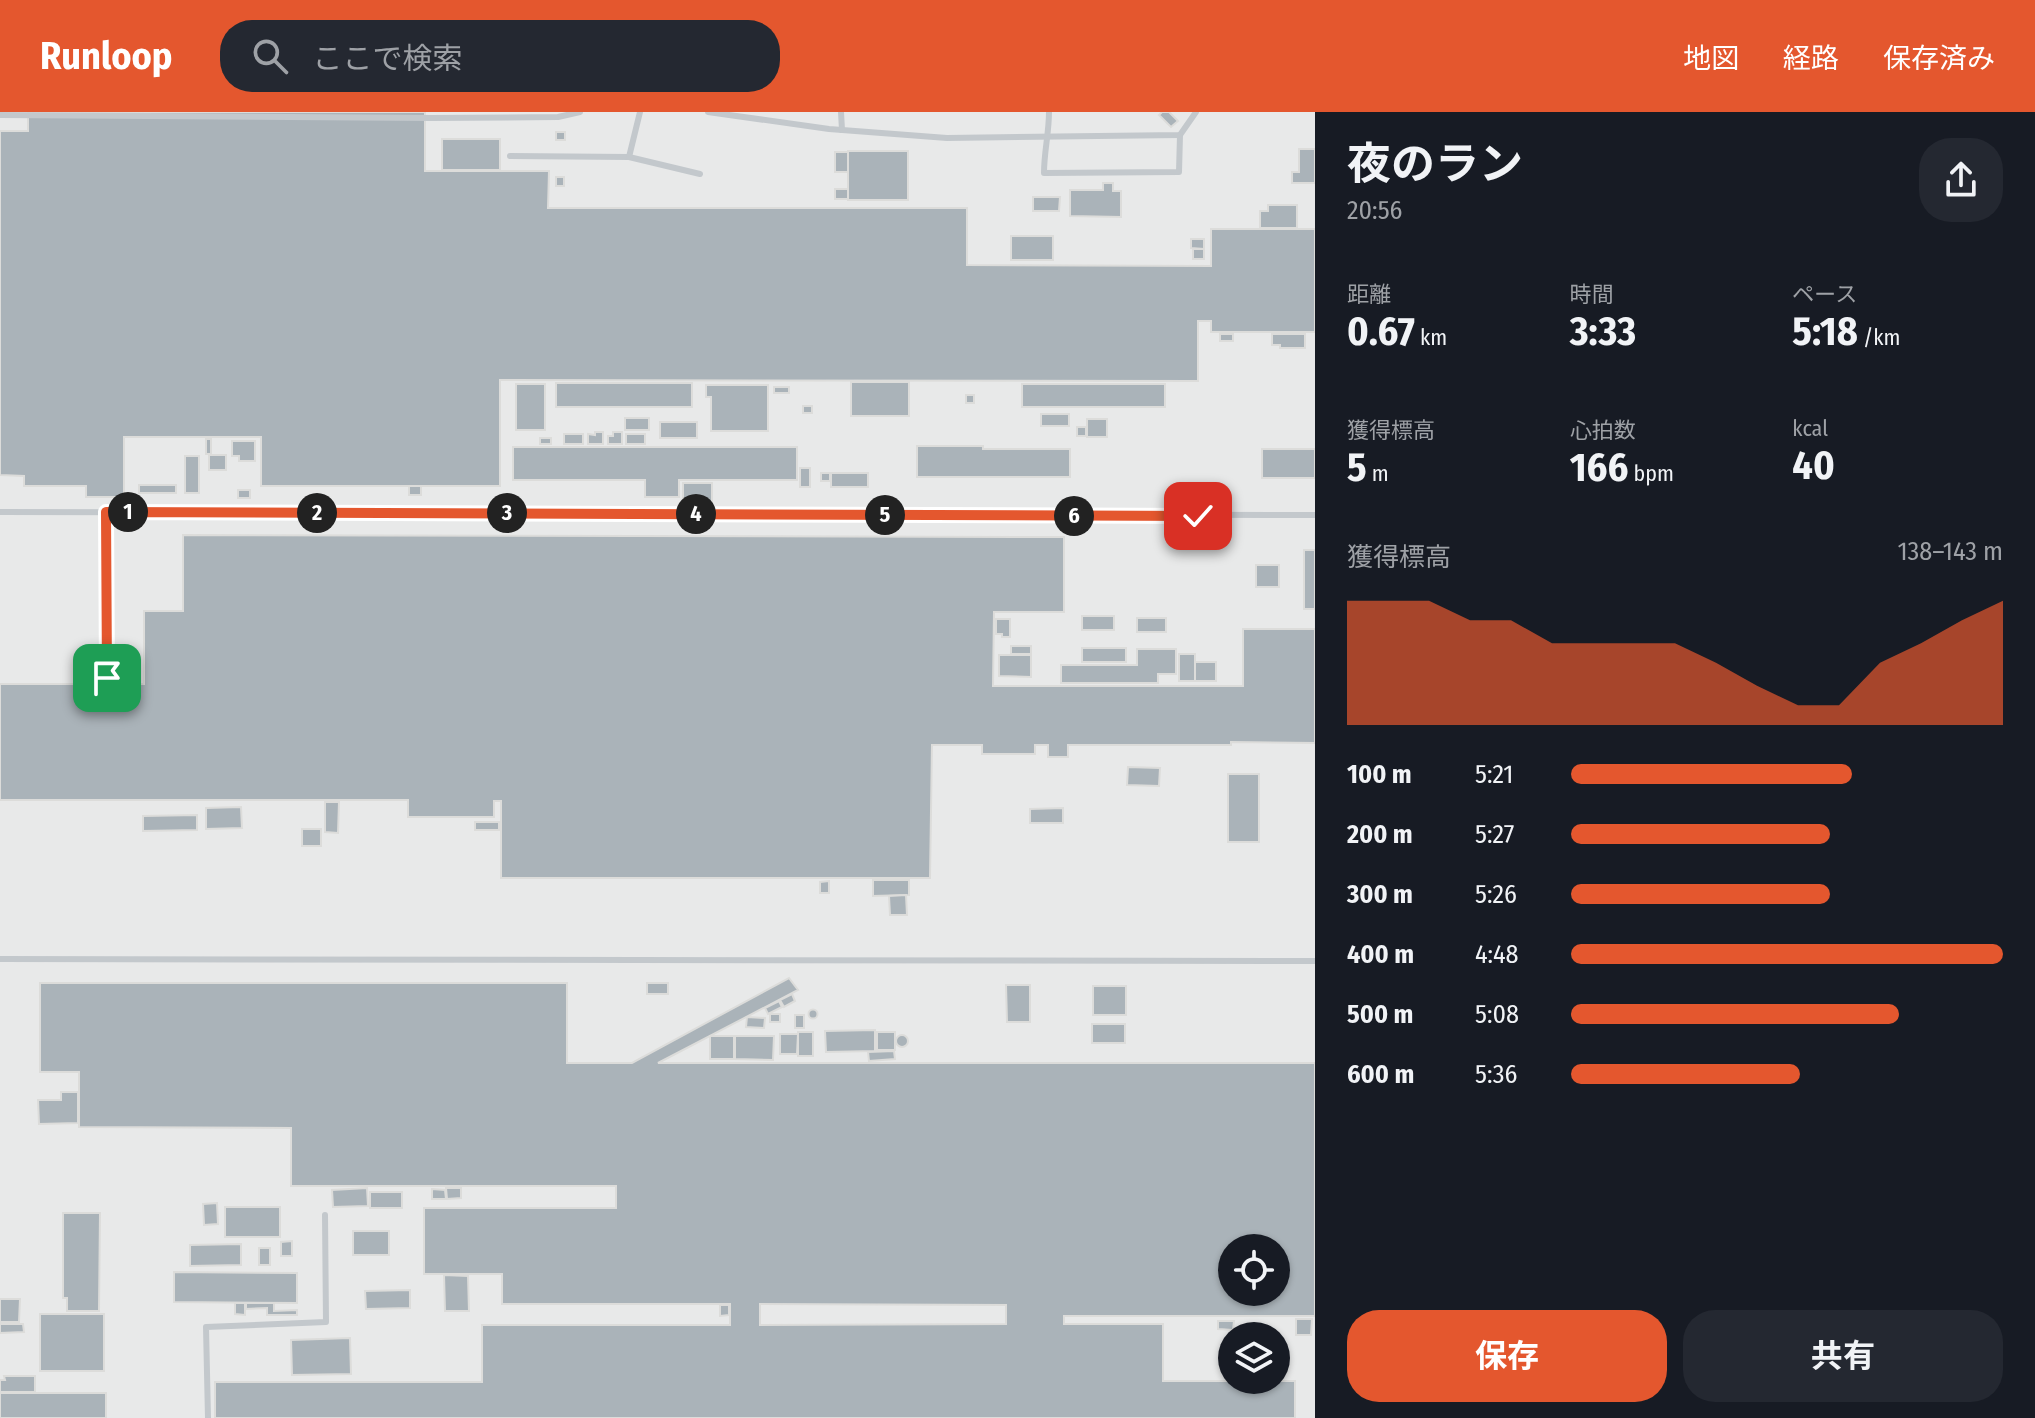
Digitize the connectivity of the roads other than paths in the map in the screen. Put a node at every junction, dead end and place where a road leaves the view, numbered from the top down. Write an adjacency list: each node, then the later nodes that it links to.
1 (580, 112): 8 (lane)
2 (640, 112): 14 (lane)
3 (708, 112): 9 (lane)
4 (788, 112): 9 (lane)
5 (841, 112): 10 (lane)
6 (1049, 112): 12 (lane)
7 (1196, 112): 11 (lane)
8 (0, 115)
9 (788, 123): 10 (lane)
10 (842, 130): 12 (lane)
11 (1180, 135): 12 (lane); 12 (lane)
12 (1049, 137)
13 (510, 156): 14 (lane)
14 (629, 157): 15 (lane)
15 (700, 174)
16 (0, 512): 17 (lane)
17 (106, 512): 18 (lane); 19 (lane)
18 (1315, 515)
19 (107, 678)
20 (0, 959): 21 (lane)
21 (1315, 961)
22 (325, 1215): 23 (lane)
23 (208, 1418)

